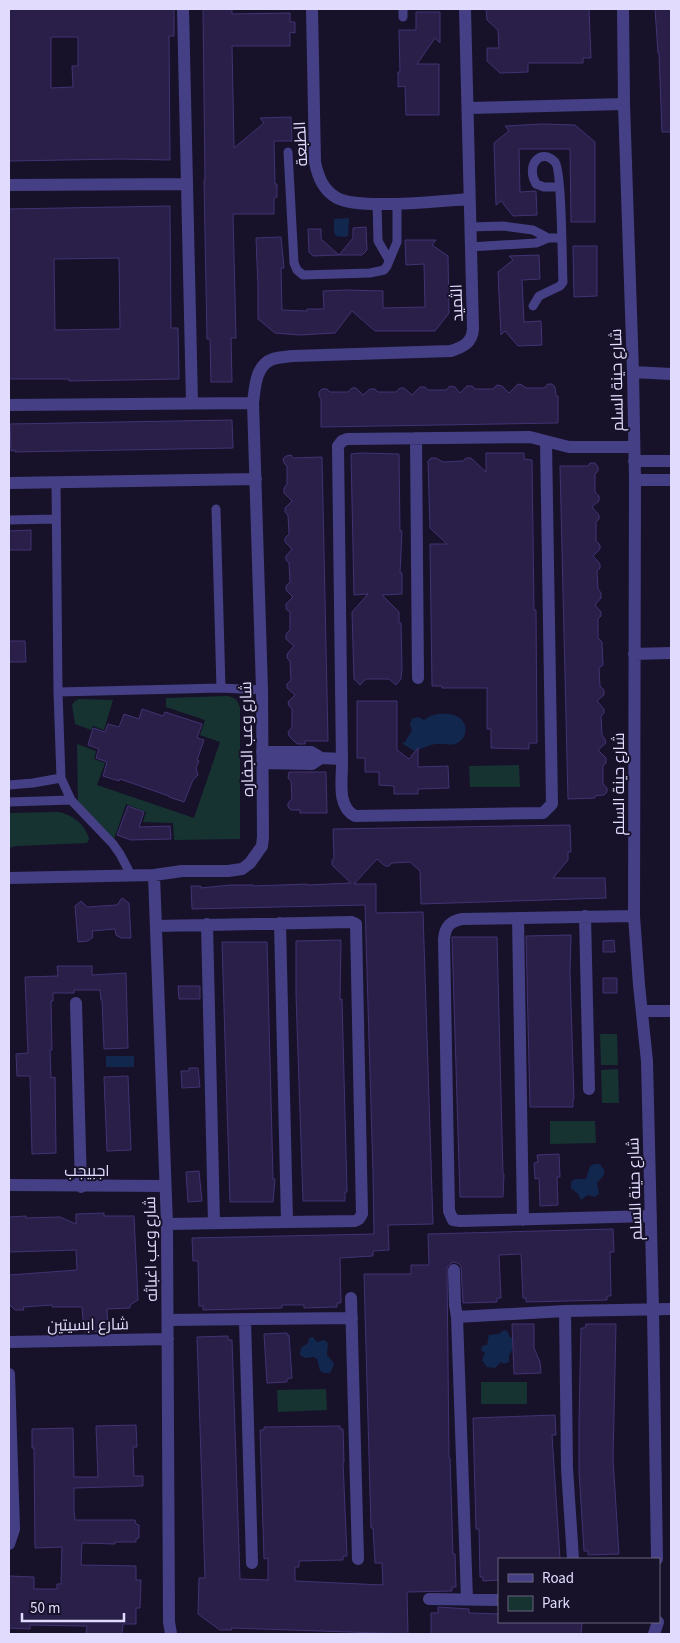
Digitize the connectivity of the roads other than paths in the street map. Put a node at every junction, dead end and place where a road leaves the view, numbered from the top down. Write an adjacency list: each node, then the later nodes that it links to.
1 (184, 9): 8 (street)
2 (312, 9): 12 (street, الطبعة)
3 (466, 9): 6 (street, الثميد)
4 (624, 9): 5 (street, شارع حينة السلم)
5 (624, 104): 6 (street); 21 (street, شارع حينة السلم)
6 (468, 108): 11 (street, الثميد)
7 (288, 152): 18 (lane)
8 (187, 184): 9 (street); 23 (street)
9 (9, 185)
10 (559, 187): 16 (lane)
11 (469, 200): 13 (street, الطبعة); 14 (street, الثميد)
12 (377, 203): 13 (street, الطبعة); 18 (lane)
13 (397, 203): 18 (lane)
14 (470, 227): 15 (lane); 17 (street, الثميد)
15 (548, 238): 16 (lane); 17 (lane)
16 (561, 238): 19 (lane)
17 (470, 247): 20 (street, الثميد)
18 (389, 260)
19 (533, 306)
20 (260, 369): 24 (street, شارع وعب الجفاره)
21 (633, 372): 22 (street); 28 (street, شارع حينة السلم)
22 (671, 374)
23 (192, 403): 24 (street); 25 (street)
24 (253, 403): 31 (street, شارع وعب الجفاره)
25 (9, 405)
26 (416, 438): 27 (street); 41 (street); 46 (street)
27 (546, 442): 28 (street); 46 (street)
28 (634, 447): 29 (street, شارع حينة السلم)
29 (634, 461): 30 (street); 32 (street, شارع حينة السلم)
30 (671, 461)
31 (256, 479): 34 (street); 43 (street, شارع وعب الجفاره)
32 (634, 480): 33 (street); 40 (street, شارع حينة السلم)
33 (671, 480)
34 (56, 483): 35 (street); 37 (lane)
35 (9, 484)
36 (216, 509): 42 (lane)
37 (56, 519): 38 (lane); 44 (lane)
38 (9, 520)
39 (671, 653): 40 (street)
40 (634, 654): 55 (street, شارع حينة السلم)
41 (418, 678)
42 (220, 688): 43 (lane); 44 (lane)
43 (262, 690): 45 (street, شارع وعب الجفاره)
44 (58, 692): 47 (lane)
45 (262, 757): 46 (street); 52 (street, شارع وعب الجفاره)
46 (342, 759)
47 (61, 778): 48 (lane); 49 (lane)
48 (9, 785)
49 (71, 800): 50 (lane); 51 (lane)
50 (9, 802)
51 (131, 875): 52 (street, شارع وعب الجفاره); 53 (street, شارع وعب الجفاره)
52 (154, 875): 59 (street, شارع وعب اغباثه)
53 (9, 878)
54 (585, 916): 55 (street); 56 (street); 63 (street)
55 (634, 916): 61 (street, شارع حينة السلم)
56 (518, 918): 68 (street); 68 (street)
57 (280, 923): 58 (street); 69 (street); 69 (street)
58 (207, 924): 59 (street); 70 (street)
59 (156, 926): 65 (street, شارع وعب اغباثه)
60 (76, 1004): 66 (street)
61 (642, 1011): 62 (street); 67 (street, شارع حينة السلم)
62 (671, 1011)
63 (590, 1089)
64 (9, 1186): 66 (street, اجبيجب)
65 (165, 1186): 66 (street, اجبيجب); 71 (street, شارع وعب اغباثه)
66 (81, 1187)
67 (651, 1216): 68 (street); 75 (street, شارع حينة السلم)
68 (523, 1220)
69 (287, 1222): 70 (street)
70 (214, 1223): 71 (street)
71 (167, 1224): 79 (street, شارع وعب اغباثه)
72 (454, 1270): 77 (street)
73 (352, 1298): 78 (street)
74 (671, 1309): 75 (street)
75 (653, 1310): 76 (street); 86 (street, شارع حينة السلم)
76 (565, 1312): 77 (street); 85 (street)
77 (457, 1317): 90 (street)
78 (352, 1318): 80 (street); 87 (street)
79 (168, 1320): 80 (street); 81 (street, شارع وعب اغباثه)
80 (245, 1320): 88 (street)
81 (168, 1339): 82 (street, شارع ابسيتين); 92 (street, شارع وعب اغباثه)
82 (9, 1342)
83 (9, 1374): 84 (street)
84 (9, 1544)
85 (573, 1558)
86 (657, 1558)
87 (358, 1559)
88 (252, 1563)
89 (429, 1599): 90 (street)
90 (467, 1599): 91 (street)
91 (498, 1600)
92 (168, 1630)

